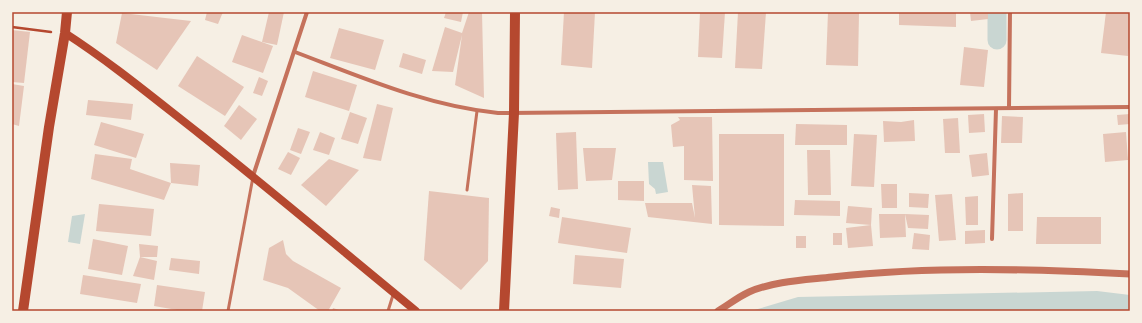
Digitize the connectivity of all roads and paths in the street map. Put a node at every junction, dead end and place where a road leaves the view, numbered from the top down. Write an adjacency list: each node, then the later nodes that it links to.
1 (67, 12): 6 (main road)
2 (307, 12): 7 (street)
3 (516, 12): 12 (main road)
4 (1010, 12): 9 (street)
5 (12, 28): 6 (path)
6 (65, 33): 13 (main road); 18 (main road)
7 (295, 52): 11 (street); 13 (street)
8 (1130, 107): 9 (street)
9 (1008, 108): 10 (street)
10 (996, 109): 12 (street); 15 (street)
11 (477, 110): 12 (street); 14 (lane)
12 (514, 113): 22 (main road)
13 (253, 176): 17 (main road); 19 (lane)
14 (467, 190)
15 (992, 239)
16 (1130, 274): 23 (street)
17 (394, 293): 20 (lane); 21 (main road)
18 (23, 311)
19 (228, 311)
20 (388, 311)
21 (416, 311)
22 (504, 311)
23 (718, 311)

